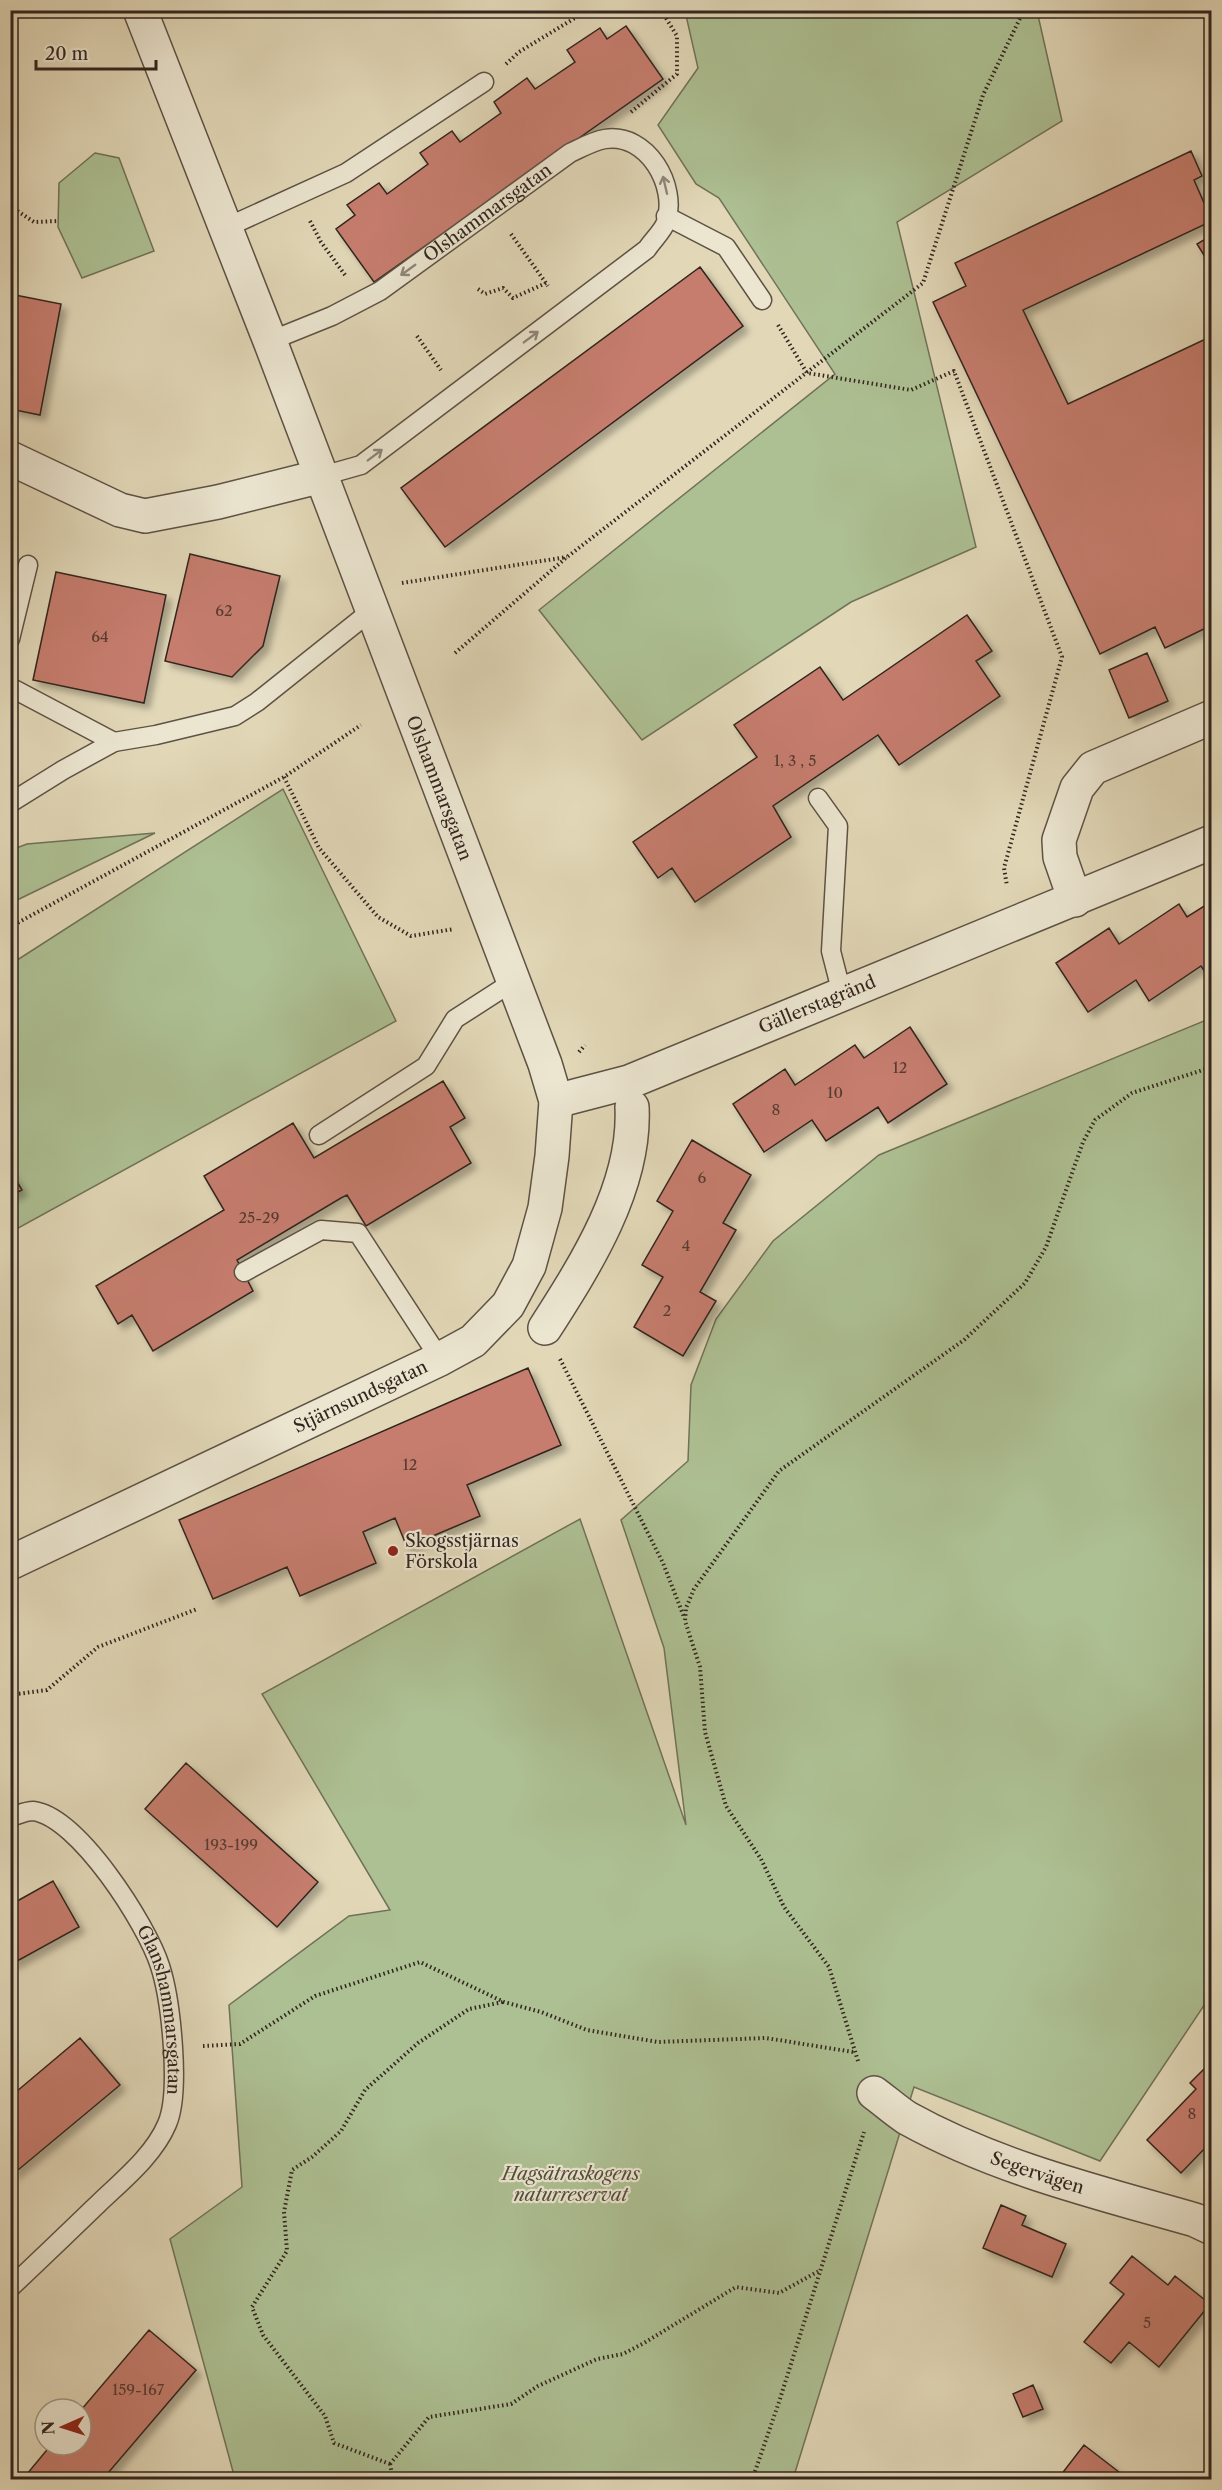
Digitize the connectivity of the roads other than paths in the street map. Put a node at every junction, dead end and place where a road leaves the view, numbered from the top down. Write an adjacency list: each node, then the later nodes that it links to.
1 (140, 10): 4 (street, Olshammarsgatan)
2 (484, 82): 4 (lane)
3 (666, 216): 5 (lane); 6 (lane, Olshammarsgatan, one-way to 6); 8 (lane, one-way to 3)
4 (225, 228): 6 (street, Olshammarsgatan)
5 (762, 300)
6 (270, 341): 8 (street, Olshammarsgatan)
7 (10, 458): 8 (street)
8 (322, 476): 10 (street, Olshammarsgatan)
9 (28, 565): 11 (lane)
10 (367, 600): 14 (lane); 19 (street, Olshammarsgatan)
11 (10, 639)
12 (10, 687): 14 (lane)
13 (1212, 717): 18 (street)
14 (114, 742): 16 (lane)
15 (818, 798): 20 (lane)
16 (10, 803)
17 (1212, 842): 18 (street, Gällerstagränd)
18 (1074, 900): 20 (street, Gällerstagränd)
19 (514, 981): 21 (street, Olshammarsgatan); 23 (lane)
20 (842, 994): 21 (street, Gällerstagränd)
21 (556, 1101): 26 (street, Stjärnsundsgatan)
22 (632, 1107): 25 (street)
23 (319, 1135)
24 (244, 1272): 26 (lane)
25 (545, 1328)
26 (440, 1359): 27 (street, Stjärnsundsgatan)
27 (10, 1563)
28 (10, 1817): 31 (lane, Glanshammarsgatan)
29 (874, 2093): 30 (street, Segervägen)
30 (1212, 2228)
31 (10, 2288)

